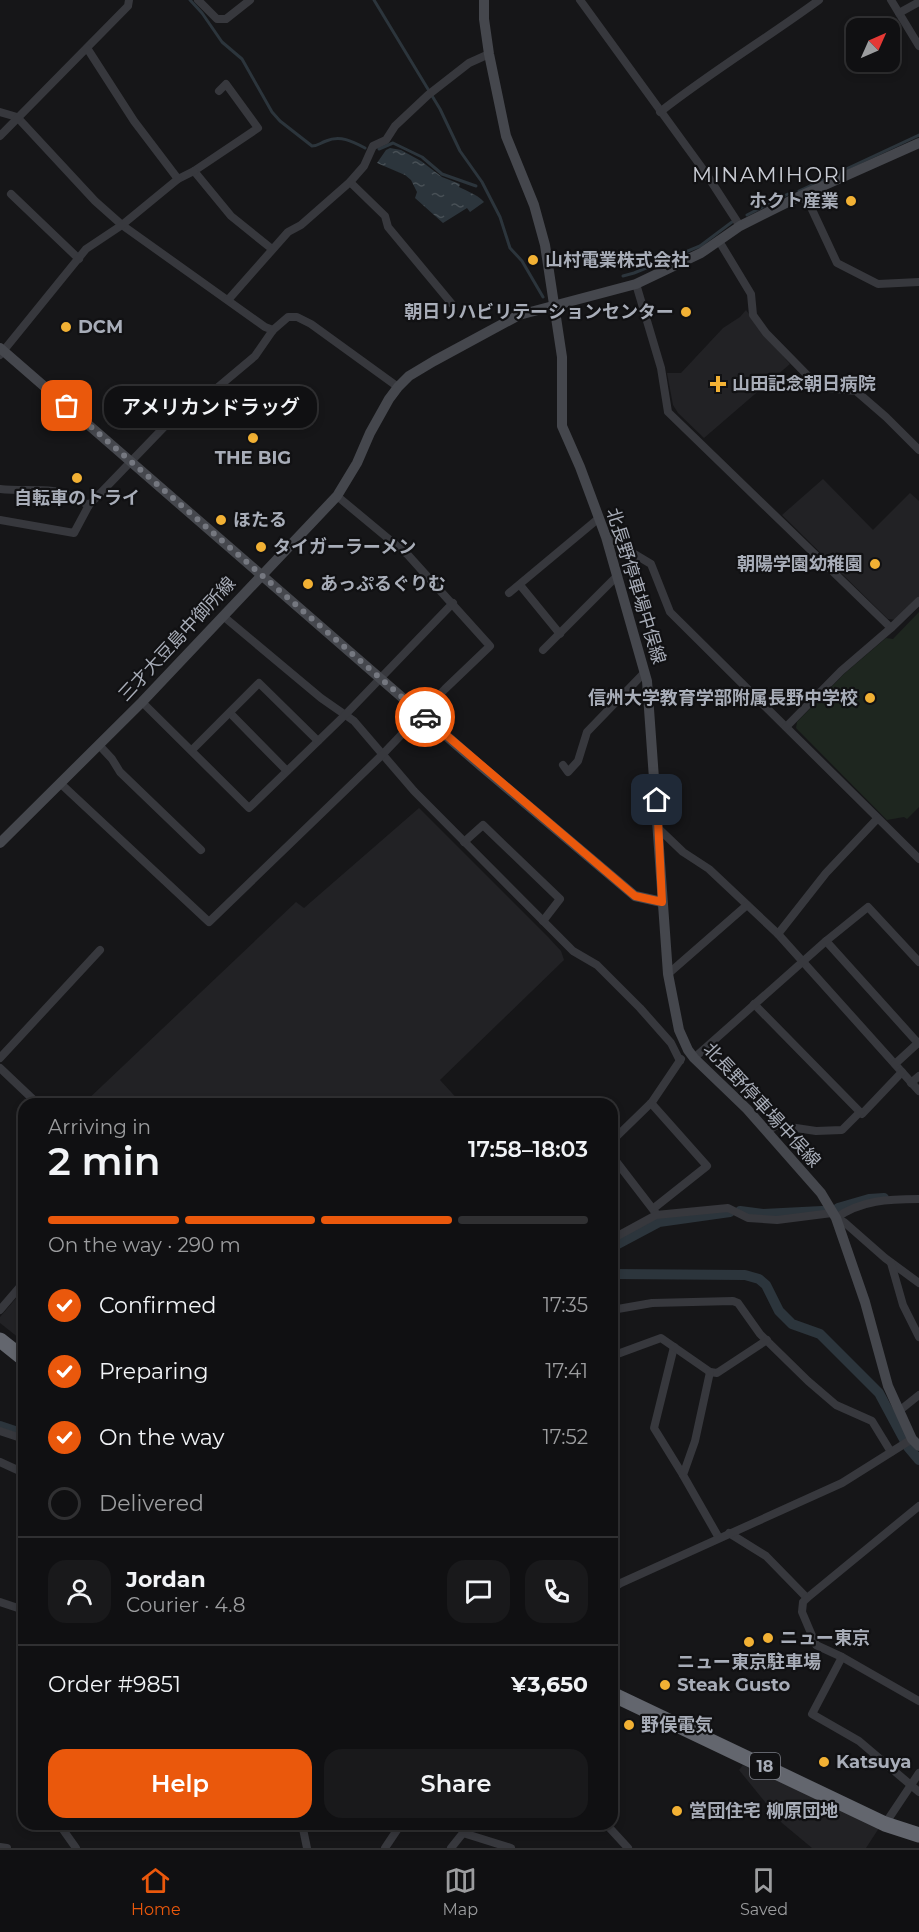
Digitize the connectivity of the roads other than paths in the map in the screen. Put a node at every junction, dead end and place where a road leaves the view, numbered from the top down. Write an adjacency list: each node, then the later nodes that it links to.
1 (129, 0): 11 (street)
2 (198, 0): 3 (street)
3 (250, 0)
4 (484, 0): 12 (main road, 北長野停車場中俣線)
5 (580, 0): 15 (street)
6 (819, 0): 15 (street)
7 (891, 0): 9 (street)
8 (919, 2): 9 (street)
9 (899, 13): 10 (street)
10 (919, 46)
11 (87, 48): 16 (street); 20 (street)
12 (489, 54): 21 (street); 33 (main road, 北長野停車場中俣線)
13 (219, 91): 19 (street)
14 (0, 112): 16 (street)
15 (660, 112): 25 (street)
16 (16, 117): 17 (street); 24 (street)
17 (0, 136)
18 (919, 143): 23 (main road, 三才大豆島中御所線)
19 (194, 171): 20 (street); 27 (street)
20 (178, 179): 24 (street)
21 (350, 182): 27 (street); 32 (street)
22 (11, 194): 28 (street)
23 (798, 197): 25 (main road, 三才大豆島中御所線); 29 (street)
24 (122, 225): 28 (street); 31 (street)
25 (740, 226): 26 (main road, 三才大豆島中御所線)
26 (719, 241): 30 (main road, 三才大豆島中御所線); 37 (street)
27 (272, 249): 31 (street)
28 (79, 259): 35 (street)
29 (919, 282)
30 (636, 284): 33 (main road, 三才大豆島中御所線); 52 (street)
31 (228, 300): 34 (street)
32 (452, 304)
33 (555, 307): 36 (main road, 三才大豆島中御所線); 42 (main road, 北長野停車場中俣線)
34 (273, 330): 36 (street); 38 (street)
35 (1, 351): 38 (main road)
36 (398, 387): 40 (main road, 三才大豆島中御所線)
37 (919, 450)
38 (130, 462): 41 (street); 45 (main road)
39 (0, 489): 41 (street)
40 (337, 496): 45 (main road, 三才大豆島中御所線); 50 (street)
41 (89, 505): 43 (street)
42 (599, 518): 44 (main road, 北長野停車場中俣線); 47 (street)
43 (0, 520)
44 (606, 537): 46 (main road, 北長野停車場中俣線); 61 (street)
45 (260, 575): 51 (main road, 三才大豆島中御所線); 56 (main road)
46 (618, 576): 53 (street); 55 (main road, 北長野停車場中俣線)
47 (520, 585): 48 (street); 53 (street)
48 (510, 593)
49 (919, 601): 52 (street)
50 (453, 603): 56 (street); 60 (street)
51 (223, 616): 57 (main road, 三才大豆島中御所線); 59 (street)
52 (891, 628): 61 (street)
53 (560, 634): 54 (street)
54 (543, 651)
55 (645, 672): 66 (street); 70 (main road, 北長野停車場中俣線)
56 (380, 678): 59 (street); 60 (main road)
57 (142, 702): 63 (main road, 三才大豆島中御所線); 64 (street)
58 (230, 713): 62 (street); 64 (street); 67 (street)
59 (346, 714): 62 (street); 65 (street)
60 (421, 714): 65 (street); 75 (main road)
61 (786, 727): 69 (street)
62 (318, 741): 67 (street)
63 (99, 745): 68 (main road, 三才大豆島中御所線); 73 (street)
64 (192, 750): 67 (street)
65 (382, 755): 68 (street); 71 (street)
66 (562, 765)
67 (287, 771)
68 (60, 783): 72 (main road, 三才大豆島中御所線)
69 (877, 819): 74 (street); 78 (street)
70 (659, 829): 75 (main road, 北長野停車場中俣線); 76 (street)
71 (464, 842): 77 (street); 77 (street)
72 (0, 843)
73 (201, 850)
74 (919, 859)
75 (662, 902): 83 (main road, 北長野停車場中俣線)
76 (747, 905): 78 (street); 83 (street)
77 (543, 921): 88 (street)
78 (778, 934): 81 (street)
79 (826, 941): 81 (street); 82 (street); 85 (street)
80 (100, 950): 87 (street)
81 (802, 961): 84 (street); 89 (street)
82 (919, 962)
83 (668, 974): 86 (main road, 北長野停車場中俣線)
84 (754, 1004): 86 (street); 97 (street)
85 (919, 1043): 89 (street)
86 (691, 1054): 88 (street); 98 (main road, 北長野停車場中俣線)
87 (0, 1058)
88 (680, 1061): 96 (street)
89 (895, 1064): 91 (street)
90 (1, 1070): 95 (street)
91 (902, 1072): 93 (street); 97 (street)
92 (919, 1076): 93 (street)
93 (911, 1083): 94 (street)
94 (919, 1091)
95 (31, 1098)
96 (651, 1103): 99 (street); 102 (street)
97 (860, 1112): 98 (street)
98 (767, 1132): 103 (main road, 北長野停車場中俣線)
99 (618, 1135)
100 (618, 1164): 102 (street)
101 (919, 1199): 103 (street)
102 (655, 1211): 103 (street); 104 (street)
103 (834, 1216): 105 (street); 118 (main road, 北長野停車場中俣線)
104 (618, 1235)
105 (891, 1262): 106 (street); 110 (street)
106 (919, 1283)
107 (18, 1288): 109 (street)
108 (618, 1309): 112 (street)
109 (0, 1310)
110 (919, 1336)
111 (0, 1340): 114 (highway)
112 (766, 1340): 116 (street); 122 (street)
113 (674, 1347): 115 (street); 116 (street); 125 (street)
114 (18, 1354)
115 (618, 1354)
116 (710, 1372): 125 (street)
117 (919, 1395): 118 (street)
118 (899, 1411): 121 (main road, 北長野停車場中俣線)
119 (0, 1431): 120 (street)
120 (18, 1437)
121 (910, 1443): 122 (street)
122 (891, 1452): 127 (street)
123 (0, 1462): 124 (street)
124 (18, 1470)
125 (683, 1475): 128 (street)
126 (919, 1506): 130 (street)
127 (729, 1533): 128 (street); 130 (street)
128 (719, 1538): 129 (street)
129 (618, 1585)
130 (807, 1598): 133 (street)
131 (0, 1602): 132 (street)
132 (18, 1608)
133 (842, 1657): 135 (street); 137 (street)
134 (618, 1697): 138 (highway, 18)
135 (919, 1701)
136 (919, 1773): 137 (street)
137 (915, 1789): 138 (street)
138 (885, 1824): 145 (highway, 18)
139 (63, 1830): 148 (street)
140 (303, 1830): 149 (street)
141 (397, 1830): 150 (street)
142 (465, 1830): 144 (street)
143 (612, 1830): 153 (street)
144 (463, 1833): 151 (street); 152 (street)
145 (919, 1835)
146 (0, 1847): 147 (street)
147 (7, 1848)
148 (76, 1848)
149 (307, 1848)
150 (385, 1848)
151 (451, 1848)
152 (511, 1848)
153 (628, 1848)

